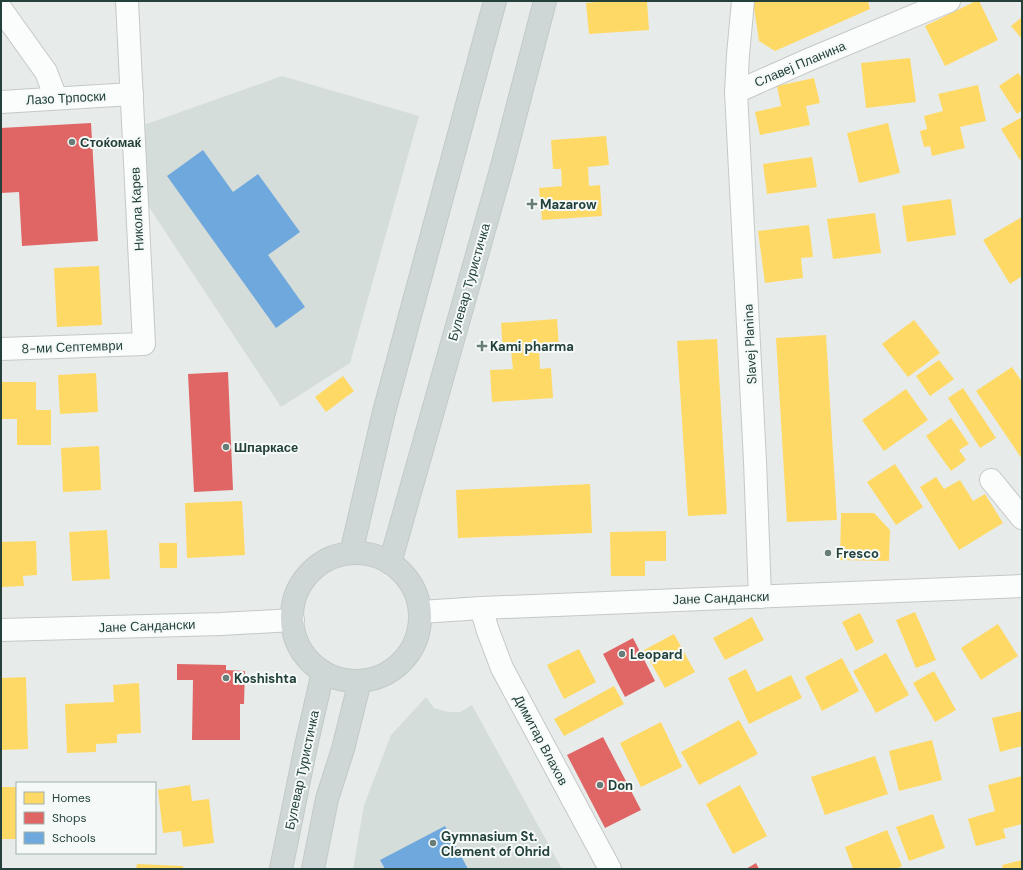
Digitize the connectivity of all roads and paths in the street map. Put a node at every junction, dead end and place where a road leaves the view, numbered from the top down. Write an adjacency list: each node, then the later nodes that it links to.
1 (127, 1): 8 (street, Никола Карев)
2 (495, 1): 15 (main road)
3 (545, 1): 16 (main road, Булевар Туристичка)
4 (743, 1): 7 (street, Славеј Планина)
5 (949, 1): 7 (street, Славеј Планина)
6 (1, 9): 9 (street)
7 (736, 92): 18 (street, Slavej Planina)
8 (132, 94): 9 (street, Лазо Трпоски); 11 (street, Никола Карев)
9 (56, 98): 10 (street, Лазо Трпоски)
10 (1, 102)
11 (144, 344): 12 (street, 8-ми Септември)
12 (1, 349)
13 (991, 480): 14 (street)
14 (1022, 518)
15 (351, 553): 16 (main road); 21 (main road)
16 (390, 563): 20 (main road)
17 (1022, 586): 18 (street, Јане Сандански)
18 (760, 596): 19 (street, Јане Сандански)
19 (481, 608): 20 (street, Јане Сандански); 27 (street, Димитар Влахов)
20 (421, 612): 24 (main road)
21 (293, 620): 22 (street, Јане Сандански); 23 (main road)
22 (1, 630)
23 (323, 672): 24 (main road); 25 (main road, Булевар Туристичка)
24 (360, 681): 26 (main road)
25 (281, 869)
26 (313, 869)
27 (610, 869)

